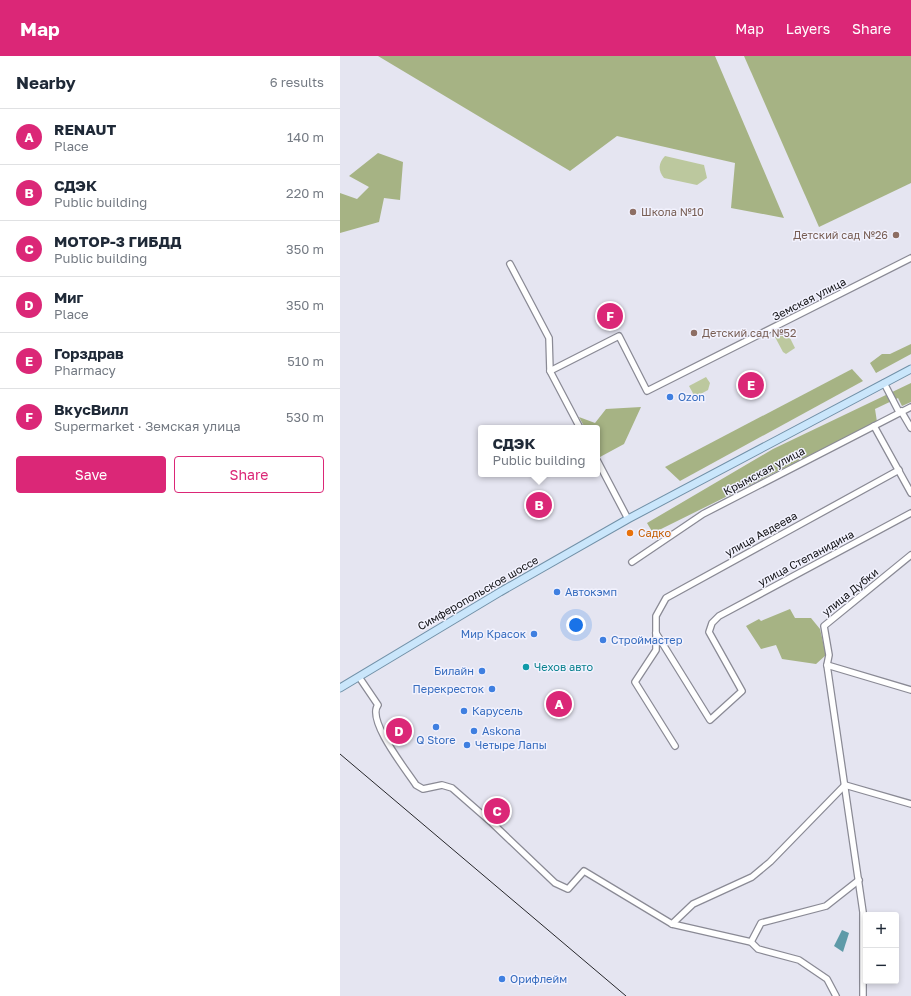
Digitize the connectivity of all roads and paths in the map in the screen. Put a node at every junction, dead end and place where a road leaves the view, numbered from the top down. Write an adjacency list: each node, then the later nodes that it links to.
1 (911, 258): 4 (street, Земская улица)
2 (510, 264): 4 (street)
3 (911, 369): 5 (main road, Симферопольское шоссе)
4 (550, 371): 8 (street)
5 (884, 383): 7 (street); 15 (main road, Симферопольское шоссе)
6 (911, 407): 7 (street, Крымская улица)
7 (900, 412): 9 (street, Крымская улица); 10 (street)
8 (578, 425)
9 (874, 426): 12 (street); 17 (street, Крымская улица)
10 (911, 428)
11 (600, 466): 15 (street)
12 (899, 470): 13 (street); 18 (street, улица Авдеева)
13 (911, 493)
14 (911, 513): 18 (street, улица Степанидина)
15 (628, 519): 20 (main road, Симферопольское шоссе)
16 (911, 555): 19 (street, улица Дубки)
17 (632, 562)
18 (656, 633): 23 (street, улица Авдеева)
19 (827, 665): 22 (street); 24 (street)
20 (359, 677): 21 (main road, Симферопольское шоссе); 27 (street)
21 (340, 688)
22 (911, 690)
23 (675, 746)
24 (845, 785): 25 (street); 26 (street); 27 (street)
25 (911, 804)
26 (859, 880): 28 (street); 30 (street)
27 (672, 924): 28 (street)
28 (751, 942): 29 (street)
29 (836, 996)
30 (863, 996)

